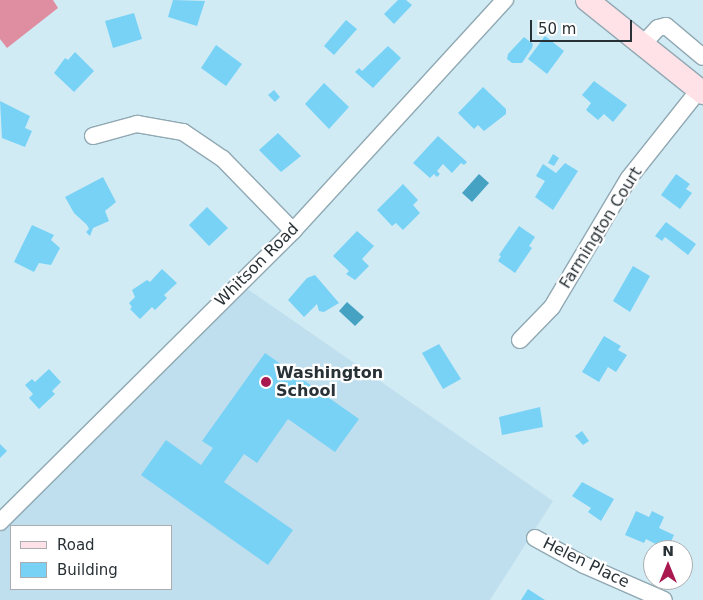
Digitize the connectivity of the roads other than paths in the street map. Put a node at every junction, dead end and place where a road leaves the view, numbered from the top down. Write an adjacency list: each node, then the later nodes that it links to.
1 (505, 0): 7 (street, Whitson Road)
2 (587, 0): 3 (main road)
3 (643, 44): 4 (street); 5 (main road)
4 (703, 57)
5 (701, 92): 8 (street, Farmington Court)
6 (94, 136): 7 (street)
7 (292, 231): 9 (street, Whitson Road)
8 (520, 340)
9 (0, 522)
10 (535, 538): 11 (street, Helen Place)
11 (664, 600)

